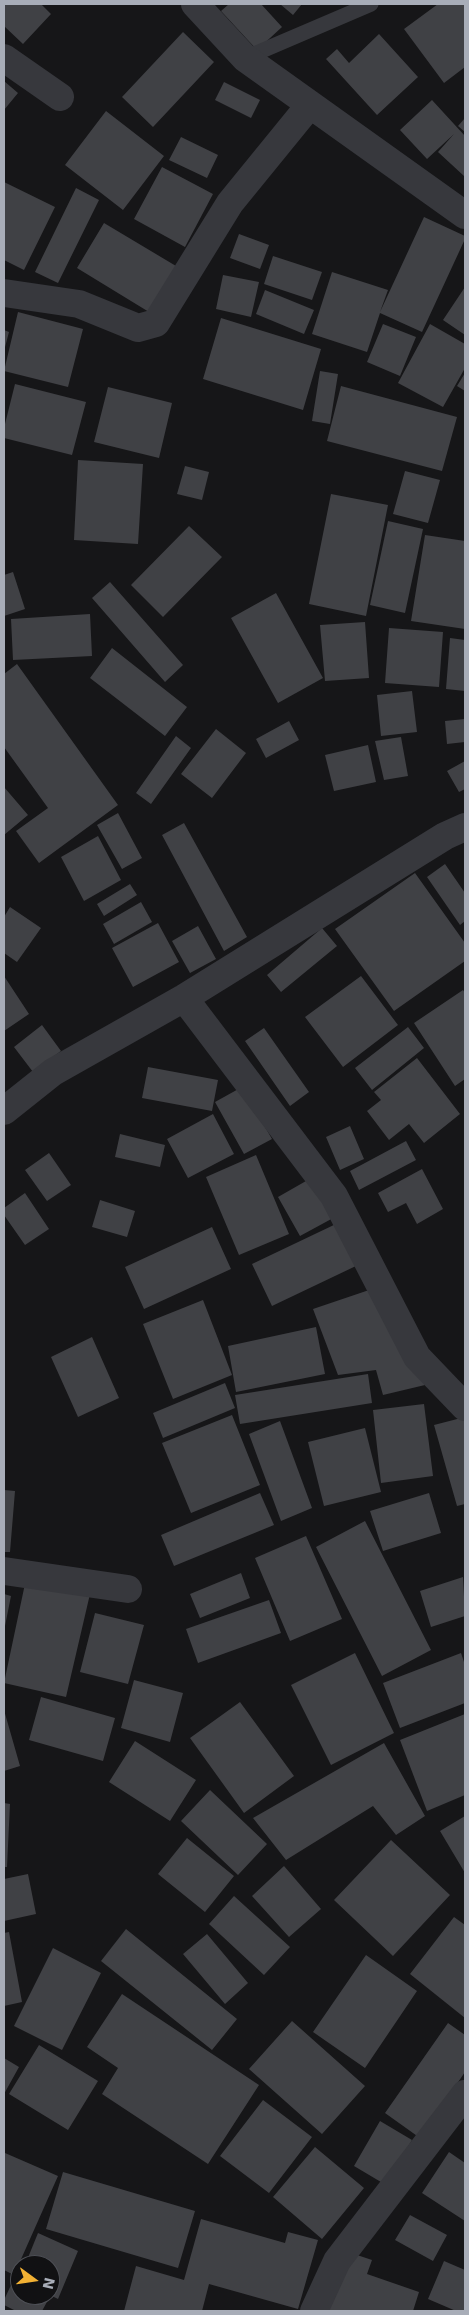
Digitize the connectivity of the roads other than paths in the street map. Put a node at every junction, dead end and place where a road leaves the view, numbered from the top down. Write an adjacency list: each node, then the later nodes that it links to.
1 (195, 4): 4 (street)
2 (371, 4): 4 (lane)
3 (4, 58): 5 (street)
4 (245, 58): 6 (street)
5 (60, 97)
6 (310, 106): 7 (street); 8 (street)
7 (465, 215)
8 (4, 293)
9 (465, 827): 10 (street)
10 (184, 998): 11 (street); 12 (street)
11 (4, 1111)
12 (465, 1408)
13 (4, 1571): 14 (street)
14 (128, 1589)
15 (465, 2094): 16 (street)
16 (314, 2311)

